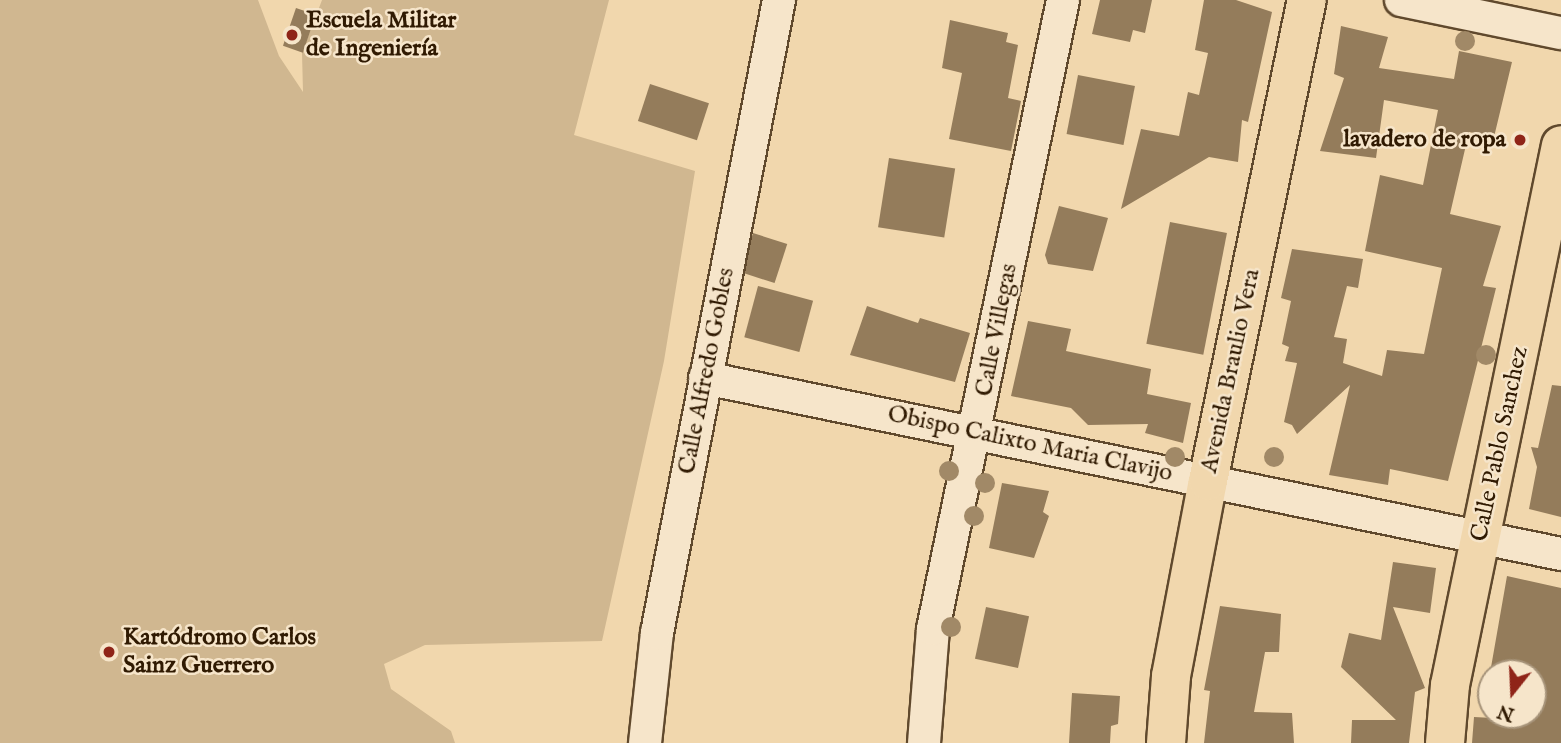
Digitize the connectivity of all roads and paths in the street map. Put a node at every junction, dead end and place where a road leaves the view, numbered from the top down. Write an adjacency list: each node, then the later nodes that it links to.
1 (779, 0): 7 (street, Calle Alfredo Gobles)
2 (1063, 0): 8 (street, Calle Villegas)
3 (1307, 0): 9 (main road, Avenida Braulio Vera)
4 (1401, 0): 5 (street)
5 (1561, 33)
6 (1561, 145): 10 (main road, Calle Pablo Sanchez)
7 (705, 378): 8 (street, Obispo Calixto Maria Clavijo); 12 (street, Calle Alfredo Gobles)
8 (976, 433): 9 (street, Obispo Calixto Maria Clavijo); 13 (street, Calle Villegas)
9 (1208, 481): 10 (street, Obispo Calixto Maria Clavijo); 14 (main road, Avenida Braulio Vera)
10 (1481, 537): 11 (street, Obispo Calixto Maria Clavijo); 15 (main road, Calle Pablo Sanchez)
11 (1561, 554)
12 (645, 743)
13 (924, 743)
14 (1166, 743)
15 (1445, 743)

